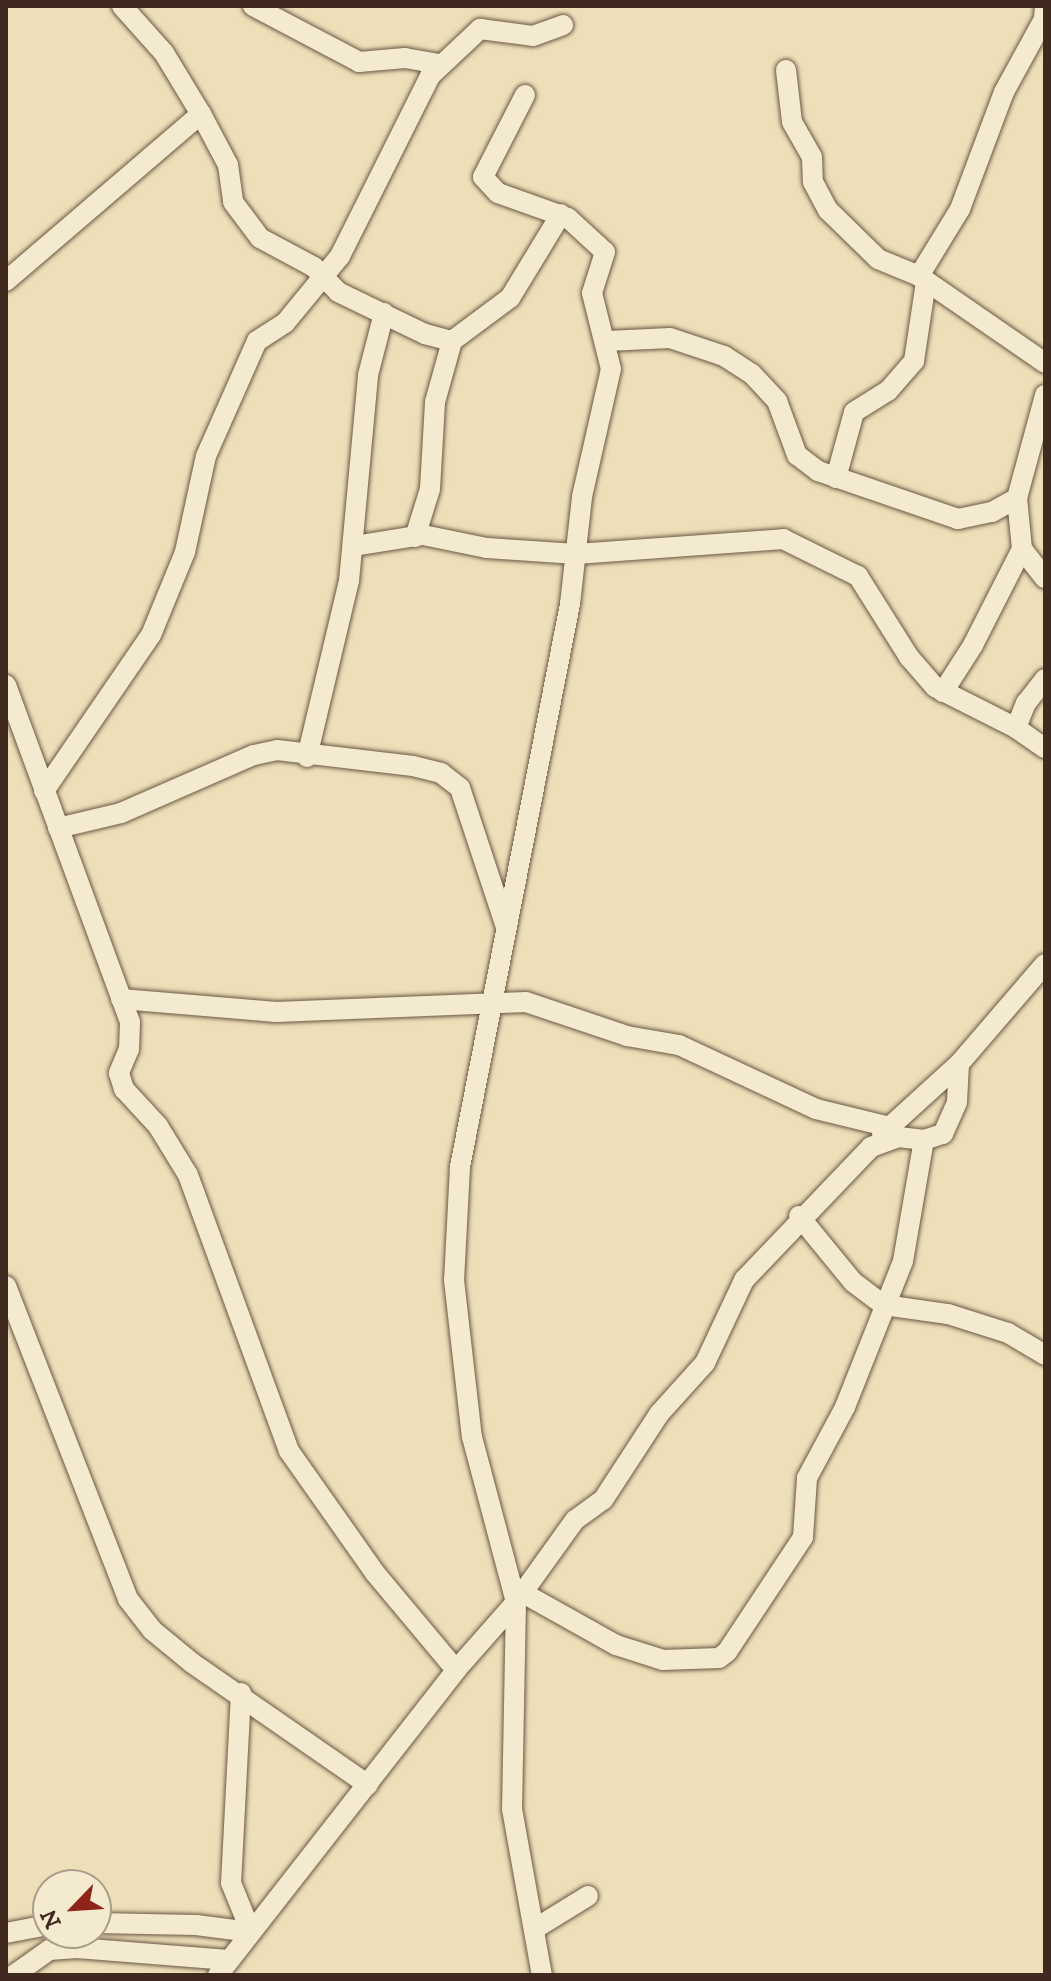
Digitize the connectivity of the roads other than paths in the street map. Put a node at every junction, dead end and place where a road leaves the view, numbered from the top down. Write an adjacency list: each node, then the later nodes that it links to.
1 (122, 6): 8 (street)
2 (253, 6): 5 (street)
3 (1045, 6): 11 (street)
4 (563, 25): 5 (street)
5 (440, 64): 10 (street)
6 (786, 70): 11 (street)
7 (525, 95): 9 (street)
8 (201, 114): 10 (street); 12 (street)
9 (561, 214): 14 (street); 15 (street)
10 (324, 277): 13 (street); 33 (street)
11 (922, 279): 16 (street); 18 (street)
12 (6, 281)
13 (384, 313): 14 (street); 23 (street)
14 (452, 341): 22 (street)
15 (607, 341): 18 (street); 25 (street)
16 (1045, 363)
17 (1045, 395): 19 (street)
18 (836, 478): 20 (street)
19 (1017, 498): 20 (street); 21 (street)
20 (992, 512): 21 (street)
21 (1018, 525): 24 (street)
22 (415, 537): 23 (street); 25 (street)
23 (354, 546): 32 (street)
24 (1022, 549): 26 (street); 29 (street)
25 (576, 554): 29 (street); 35 (street)
26 (1045, 578)
27 (1045, 679): 30 (street)
28 (6, 685): 33 (street)
29 (943, 692): 30 (street)
30 (1016, 728): 31 (street)
31 (1045, 748)
32 (307, 757): 34 (street); 35 (street)
33 (44, 791): 34 (street)
34 (58, 828): 37 (street)
35 (507, 931): 38 (street)
36 (1043, 970): 39 (street)
37 (121, 999): 38 (street); 48 (street)
38 (494, 1001): 40 (street); 47 (street)
39 (959, 1064): 40 (street); 41 (street)
40 (890, 1127): 42 (street)
41 (924, 1140): 42 (street); 45 (street)
42 (871, 1147): 43 (street)
43 (799, 1216): 45 (street); 47 (street)
44 (6, 1286): 49 (street)
45 (886, 1305): 46 (street); 47 (street)
46 (1045, 1355)
47 (519, 1597): 48 (street); 54 (street)
48 (456, 1670): 50 (street)
49 (241, 1693): 50 (street); 55 (street)
50 (368, 1785): 55 (street)
51 (588, 1896): 54 (street)
52 (112, 1923): 55 (street)
53 (32, 1928): 56 (street)
54 (536, 1928): 59 (street)
55 (251, 1932): 57 (street)
56 (6, 1933)
57 (223, 1968): 58 (street)
58 (14, 1975)
59 (542, 1975)

